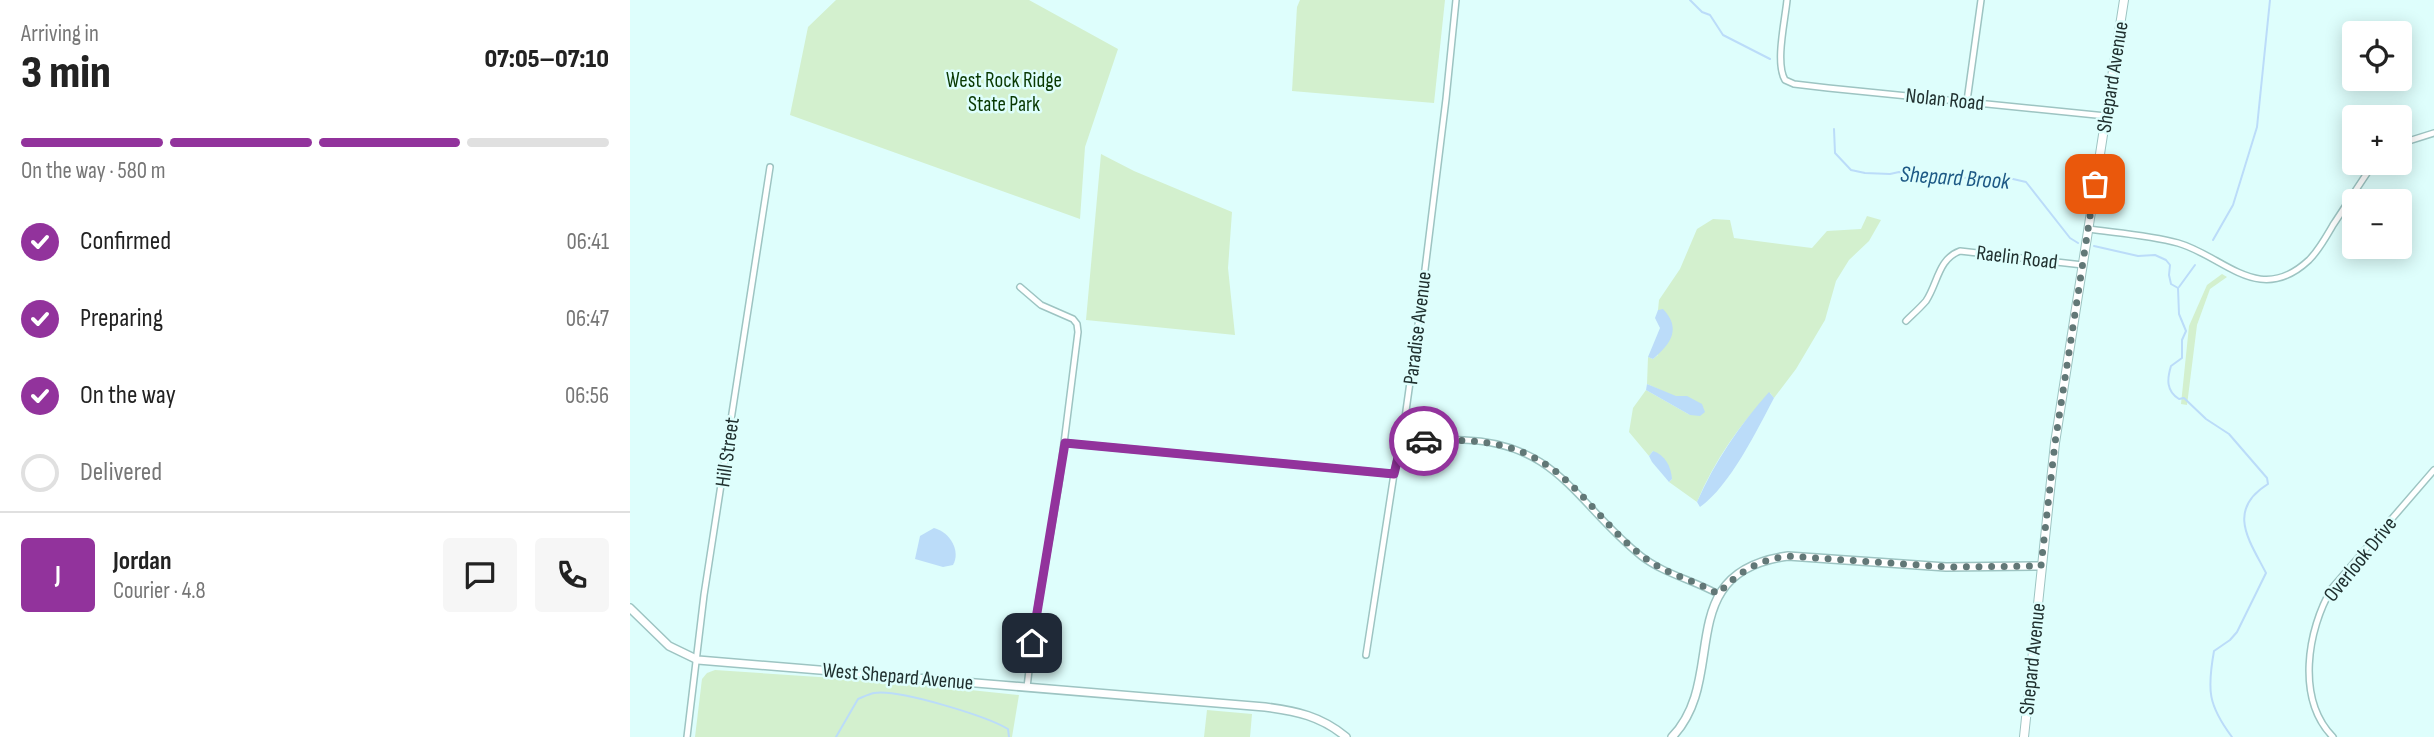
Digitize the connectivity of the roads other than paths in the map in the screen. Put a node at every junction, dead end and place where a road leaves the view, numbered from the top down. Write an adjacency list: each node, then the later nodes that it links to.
1 (1456, 0): 16 (street, Paradise Avenue)
2 (1787, 0): 5 (street, Nolan Road)
3 (1981, 0): 5 (street)
4 (2124, 0): 6 (main road, Shepard Avenue)
5 (1967, 101): 6 (street, Nolan Road)
6 (2106, 116): 11 (main road, Shepard Avenue)
7 (2434, 133): 8 (street)
8 (2412, 140)
9 (771, 167): 23 (street, Hill Street)
10 (2366, 175): 11 (street)
11 (2088, 229): 12 (main road, Shepard Avenue)
12 (2082, 265): 14 (street, Raelin Road); 19 (main road, Shepard Avenue)
13 (1020, 287): 15 (street)
14 (1906, 321)
15 (1065, 443): 18 (street); 24 (street)
16 (1401, 445): 18 (street, Paradise Avenue); 20 (street)
17 (2434, 470): 29 (street, Overlook Drive)
18 (1394, 474): 22 (street, Paradise Avenue)
19 (2041, 566): 20 (street); 28 (main road, Shepard Avenue)
20 (1718, 594): 27 (street)
21 (630, 608): 23 (street, West Shepard Avenue)
22 (1366, 655)
23 (698, 660): 24 (street, West Shepard Avenue); 25 (street, Hill Street)
24 (1027, 687): 26 (street, West Shepard Avenue)
25 (687, 737)
26 (1345, 737)
27 (1672, 737)
28 (2024, 737)
29 (2333, 737)

